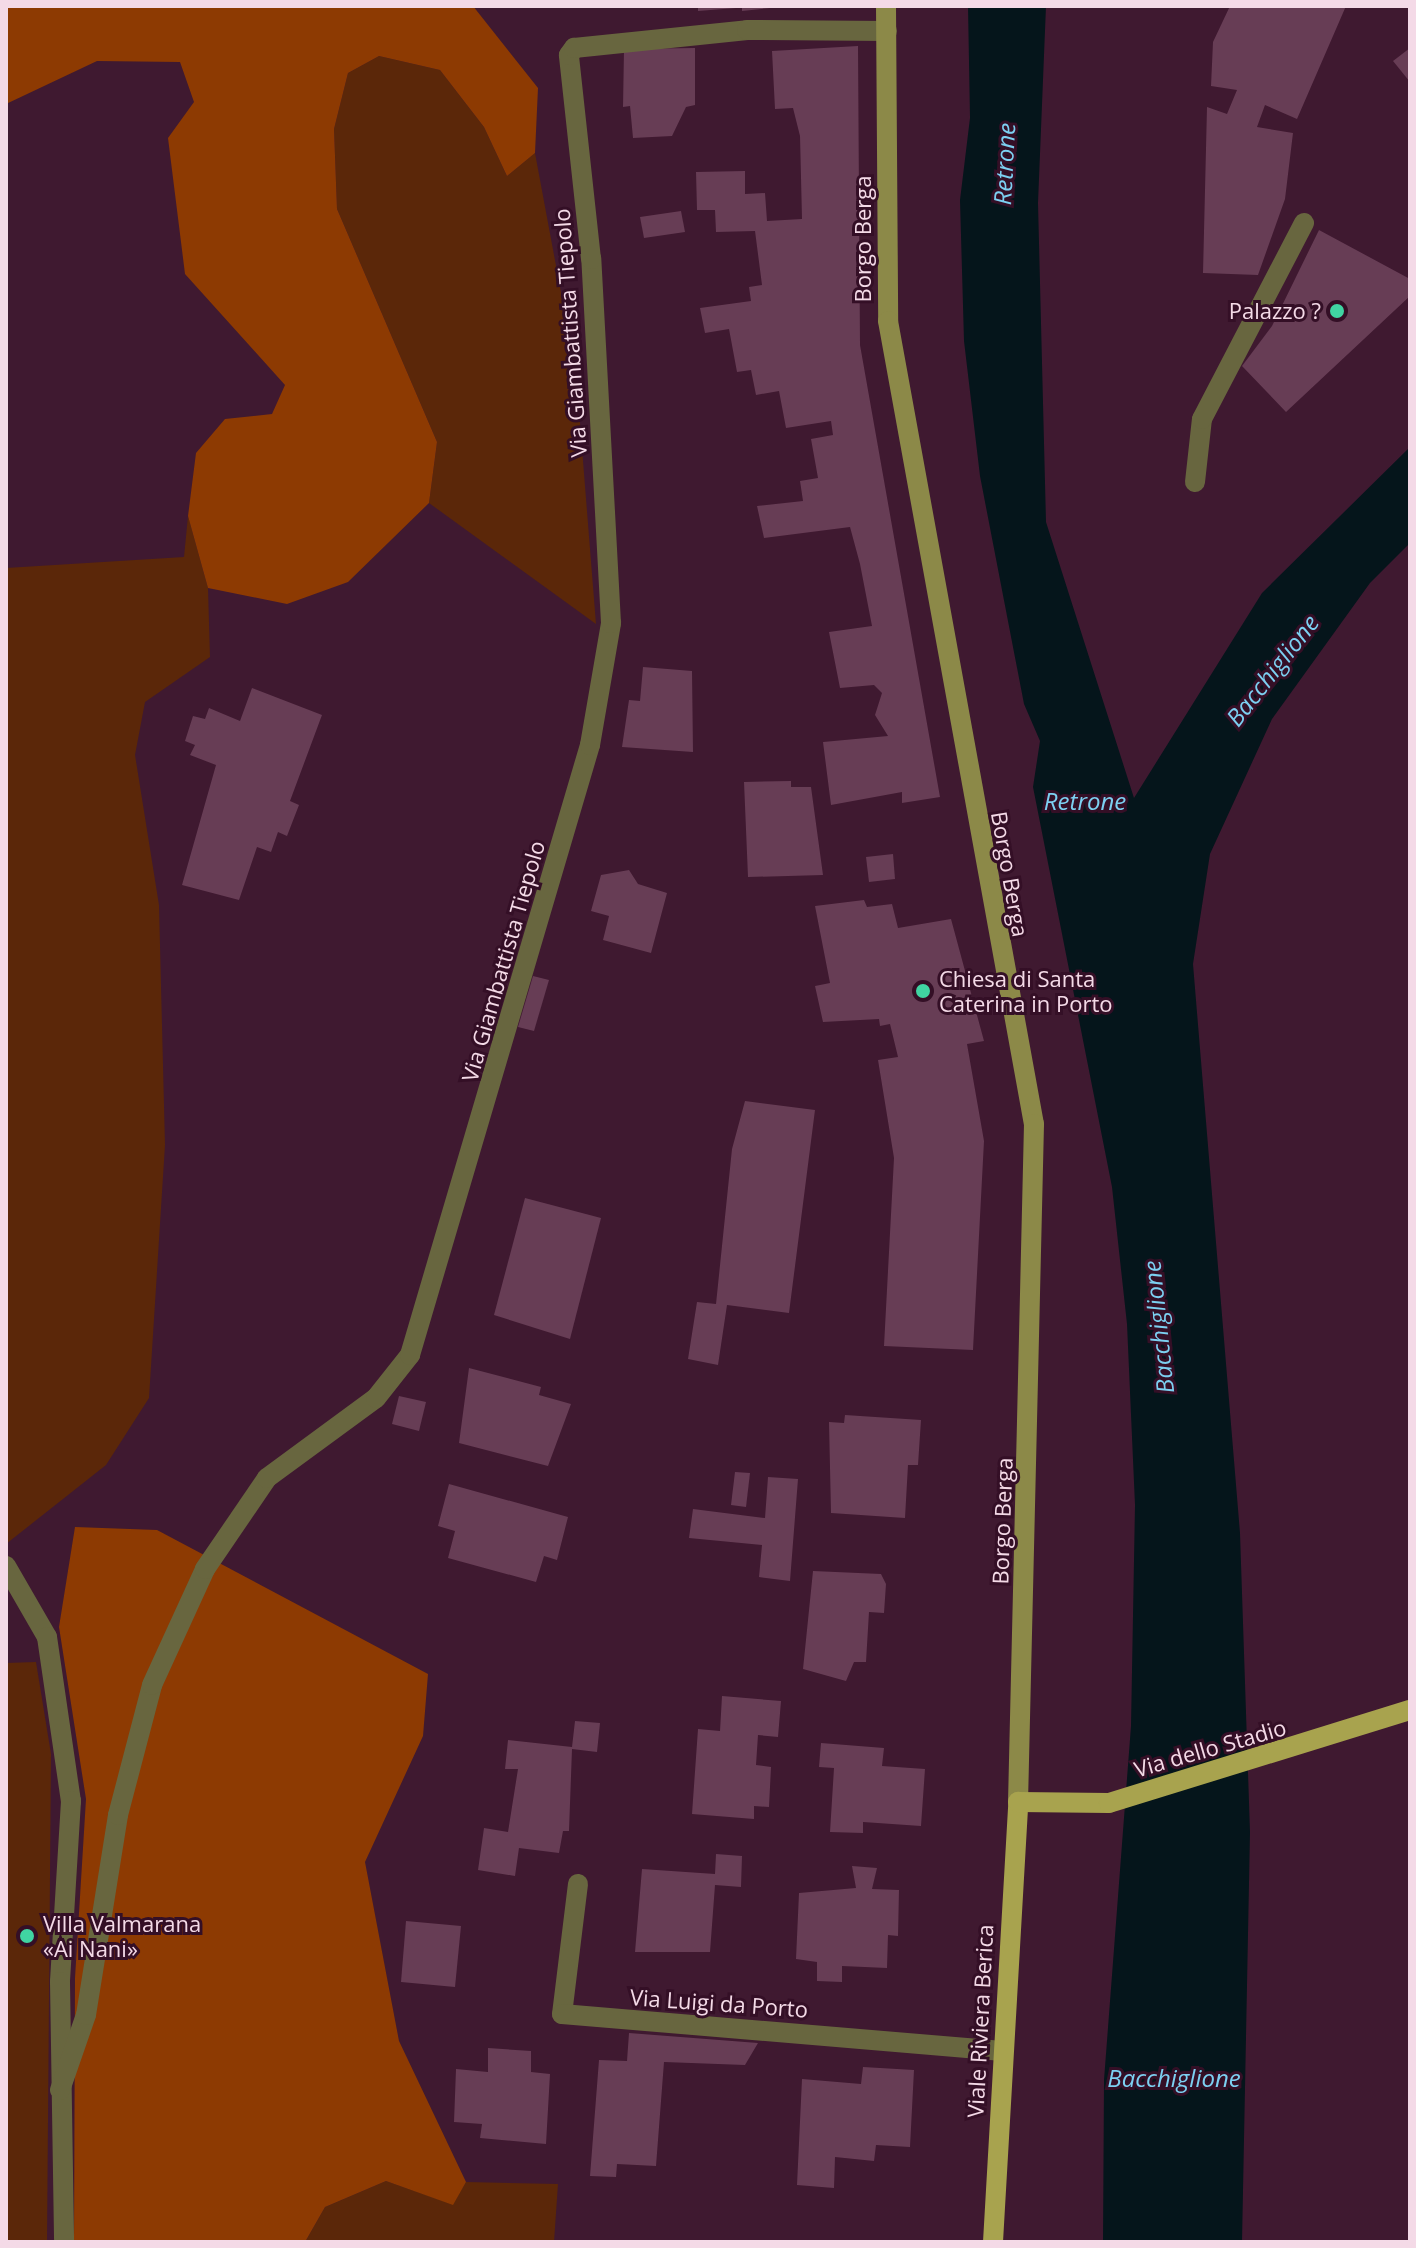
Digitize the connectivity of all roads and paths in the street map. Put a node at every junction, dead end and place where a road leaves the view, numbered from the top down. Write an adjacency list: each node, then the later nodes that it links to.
1 (886, 6): 2 (main road, Borgo Berga)
2 (887, 31): 7 (main road, Borgo Berga); 10 (street, Via Giambattista Tiepolo)
3 (1304, 223): 4 (street)
4 (1195, 482)
5 (6, 1566): 10 (street)
6 (1410, 1710): 7 (main road, Via dello Stadio)
7 (1018, 1802): 9 (main road, Viale Riviera Berica)
8 (578, 1884): 9 (street, Via Luigi da Porto)
9 (1002, 2051): 12 (main road, Viale Riviera Berica)
10 (60, 2090): 11 (street)
11 (64, 2242)
12 (993, 2242)

